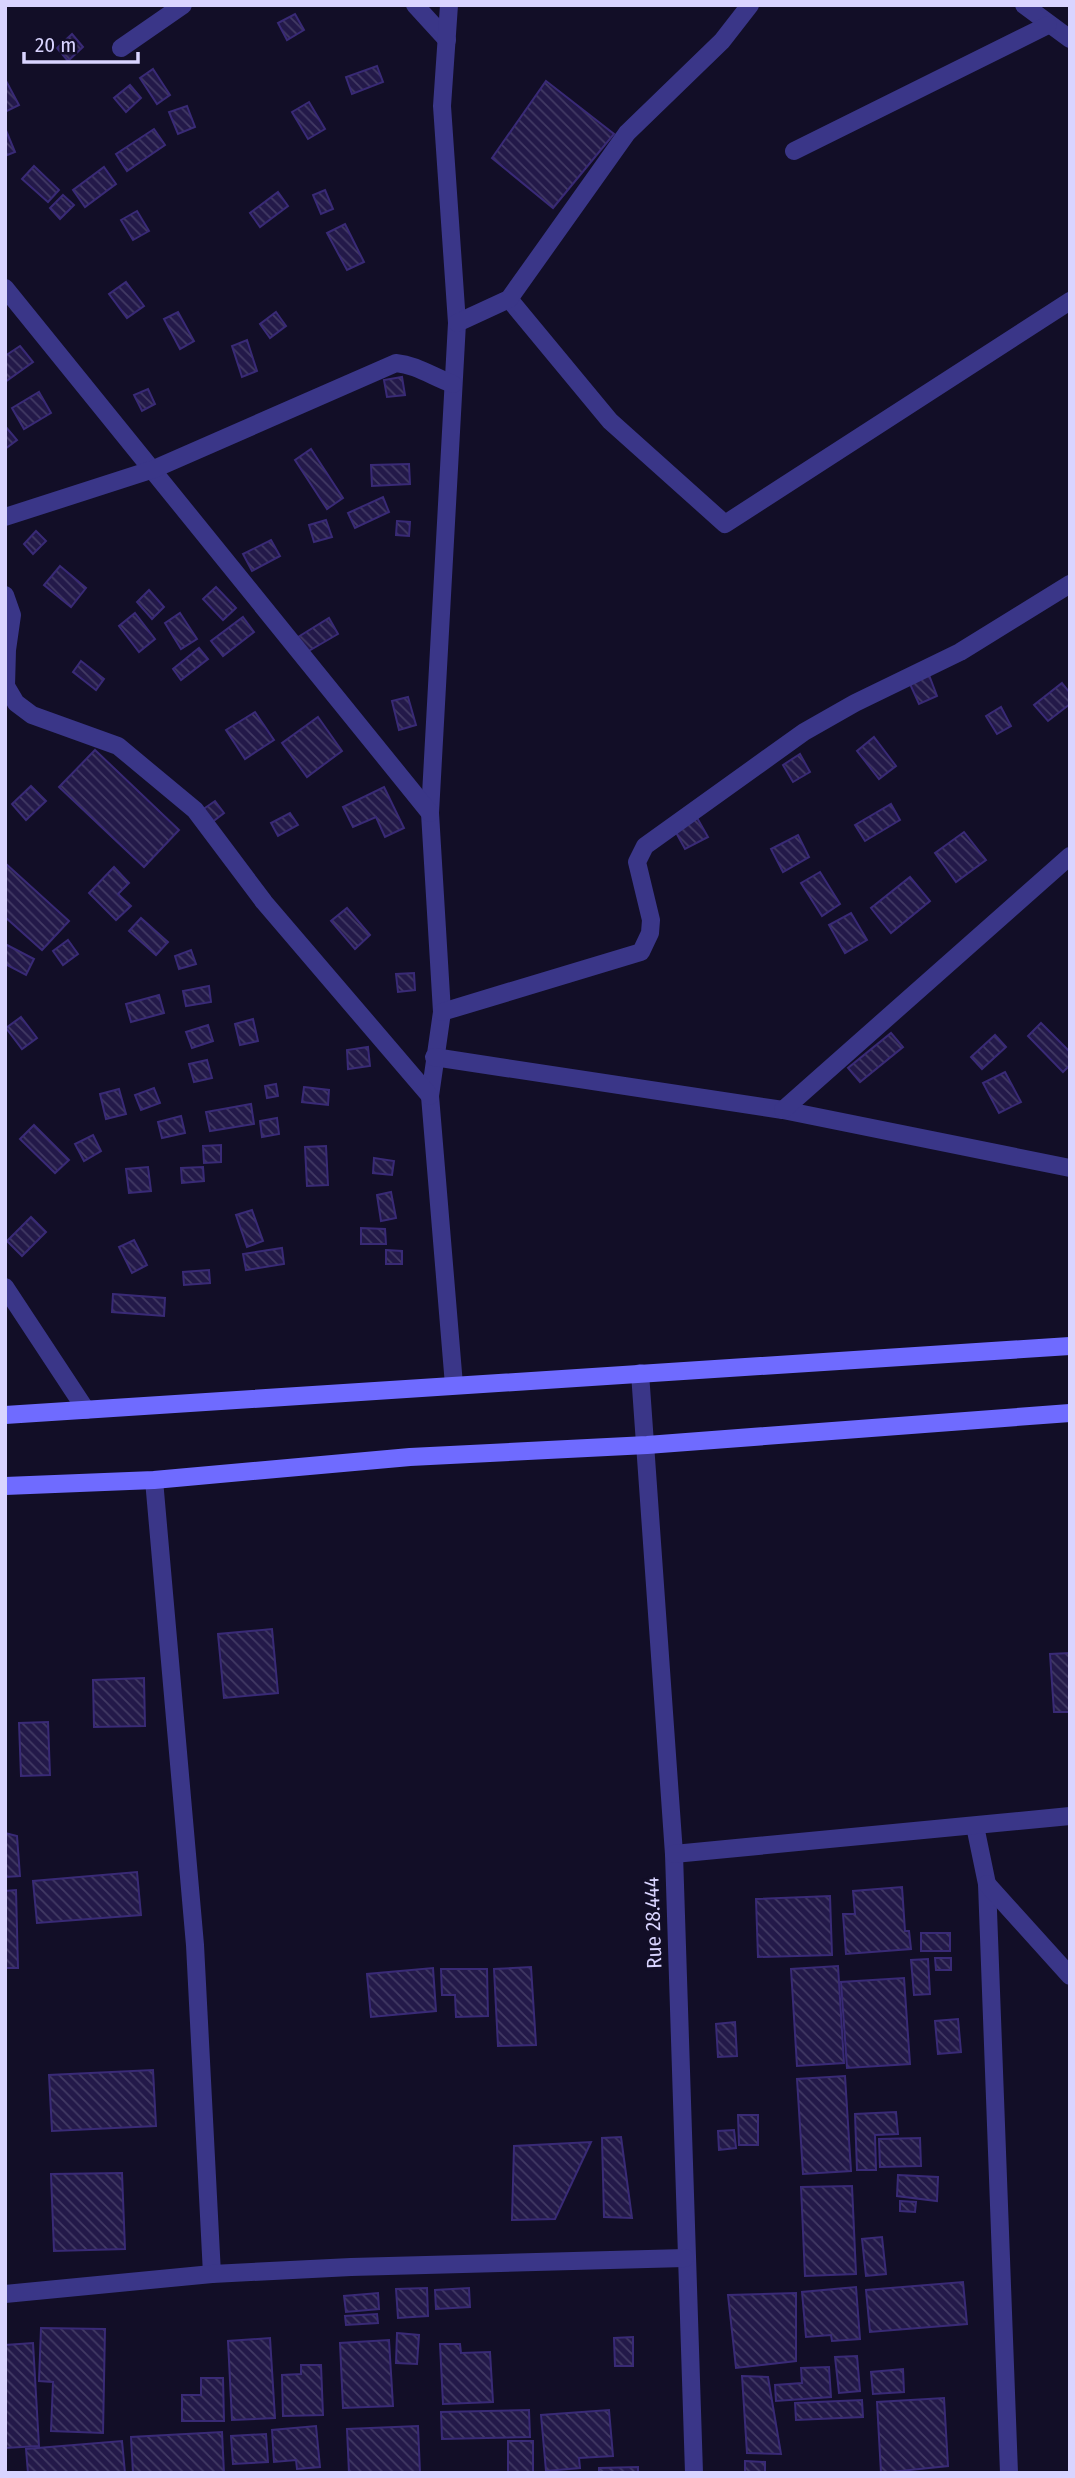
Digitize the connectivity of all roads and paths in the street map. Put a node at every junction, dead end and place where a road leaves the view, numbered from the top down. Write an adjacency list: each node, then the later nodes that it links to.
1 (183, 5): 9 (street)
2 (415, 5): 8 (street)
3 (449, 5): 8 (street)
4 (750, 5): 12 (street)
5 (1024, 5): 6 (street)
6 (1048, 25): 7 (street); 10 (street)
7 (1070, 39)
8 (447, 40): 14 (street)
9 (121, 48)
10 (794, 151)
11 (5, 288): 16 (street)
12 (509, 299): 13 (street); 14 (street)
13 (1070, 301)
14 (457, 323): 15 (street)
15 (453, 384): 16 (street); 20 (street)
16 (154, 469): 17 (street); 20 (street)
17 (5, 517)
18 (1070, 584): 22 (street)
19 (5, 595): 24 (street)
20 (430, 813): 22 (street)
21 (1070, 856): 25 (street)
22 (442, 1012): 23 (street)
23 (433, 1057): 24 (street); 25 (street)
24 (430, 1096): 30 (street)
25 (783, 1110): 26 (street)
26 (1070, 1168)
27 (5, 1287): 31 (street)
28 (1070, 1346): 29 (main road)
29 (640, 1373): 30 (main road); 34 (street, Rue 28.444)
30 (454, 1385): 31 (main road)
31 (86, 1409): 33 (main road)
32 (1070, 1413): 34 (main road)
33 (5, 1415)
34 (646, 1446): 35 (main road); 39 (street, Rue 28.444)
35 (154, 1480): 36 (main road); 43 (street)
36 (5, 1486)
37 (1070, 1816): 38 (street)
38 (975, 1826): 39 (street); 40 (street)
39 (674, 1854): 42 (street, Rue 28.444)
40 (987, 1884): 41 (street); 46 (street)
41 (1070, 1976)
42 (685, 2258): 43 (street); 45 (street, Rue 28.444)
43 (212, 2274): 44 (street)
44 (5, 2294)
45 (694, 2473)
46 (1009, 2473)

